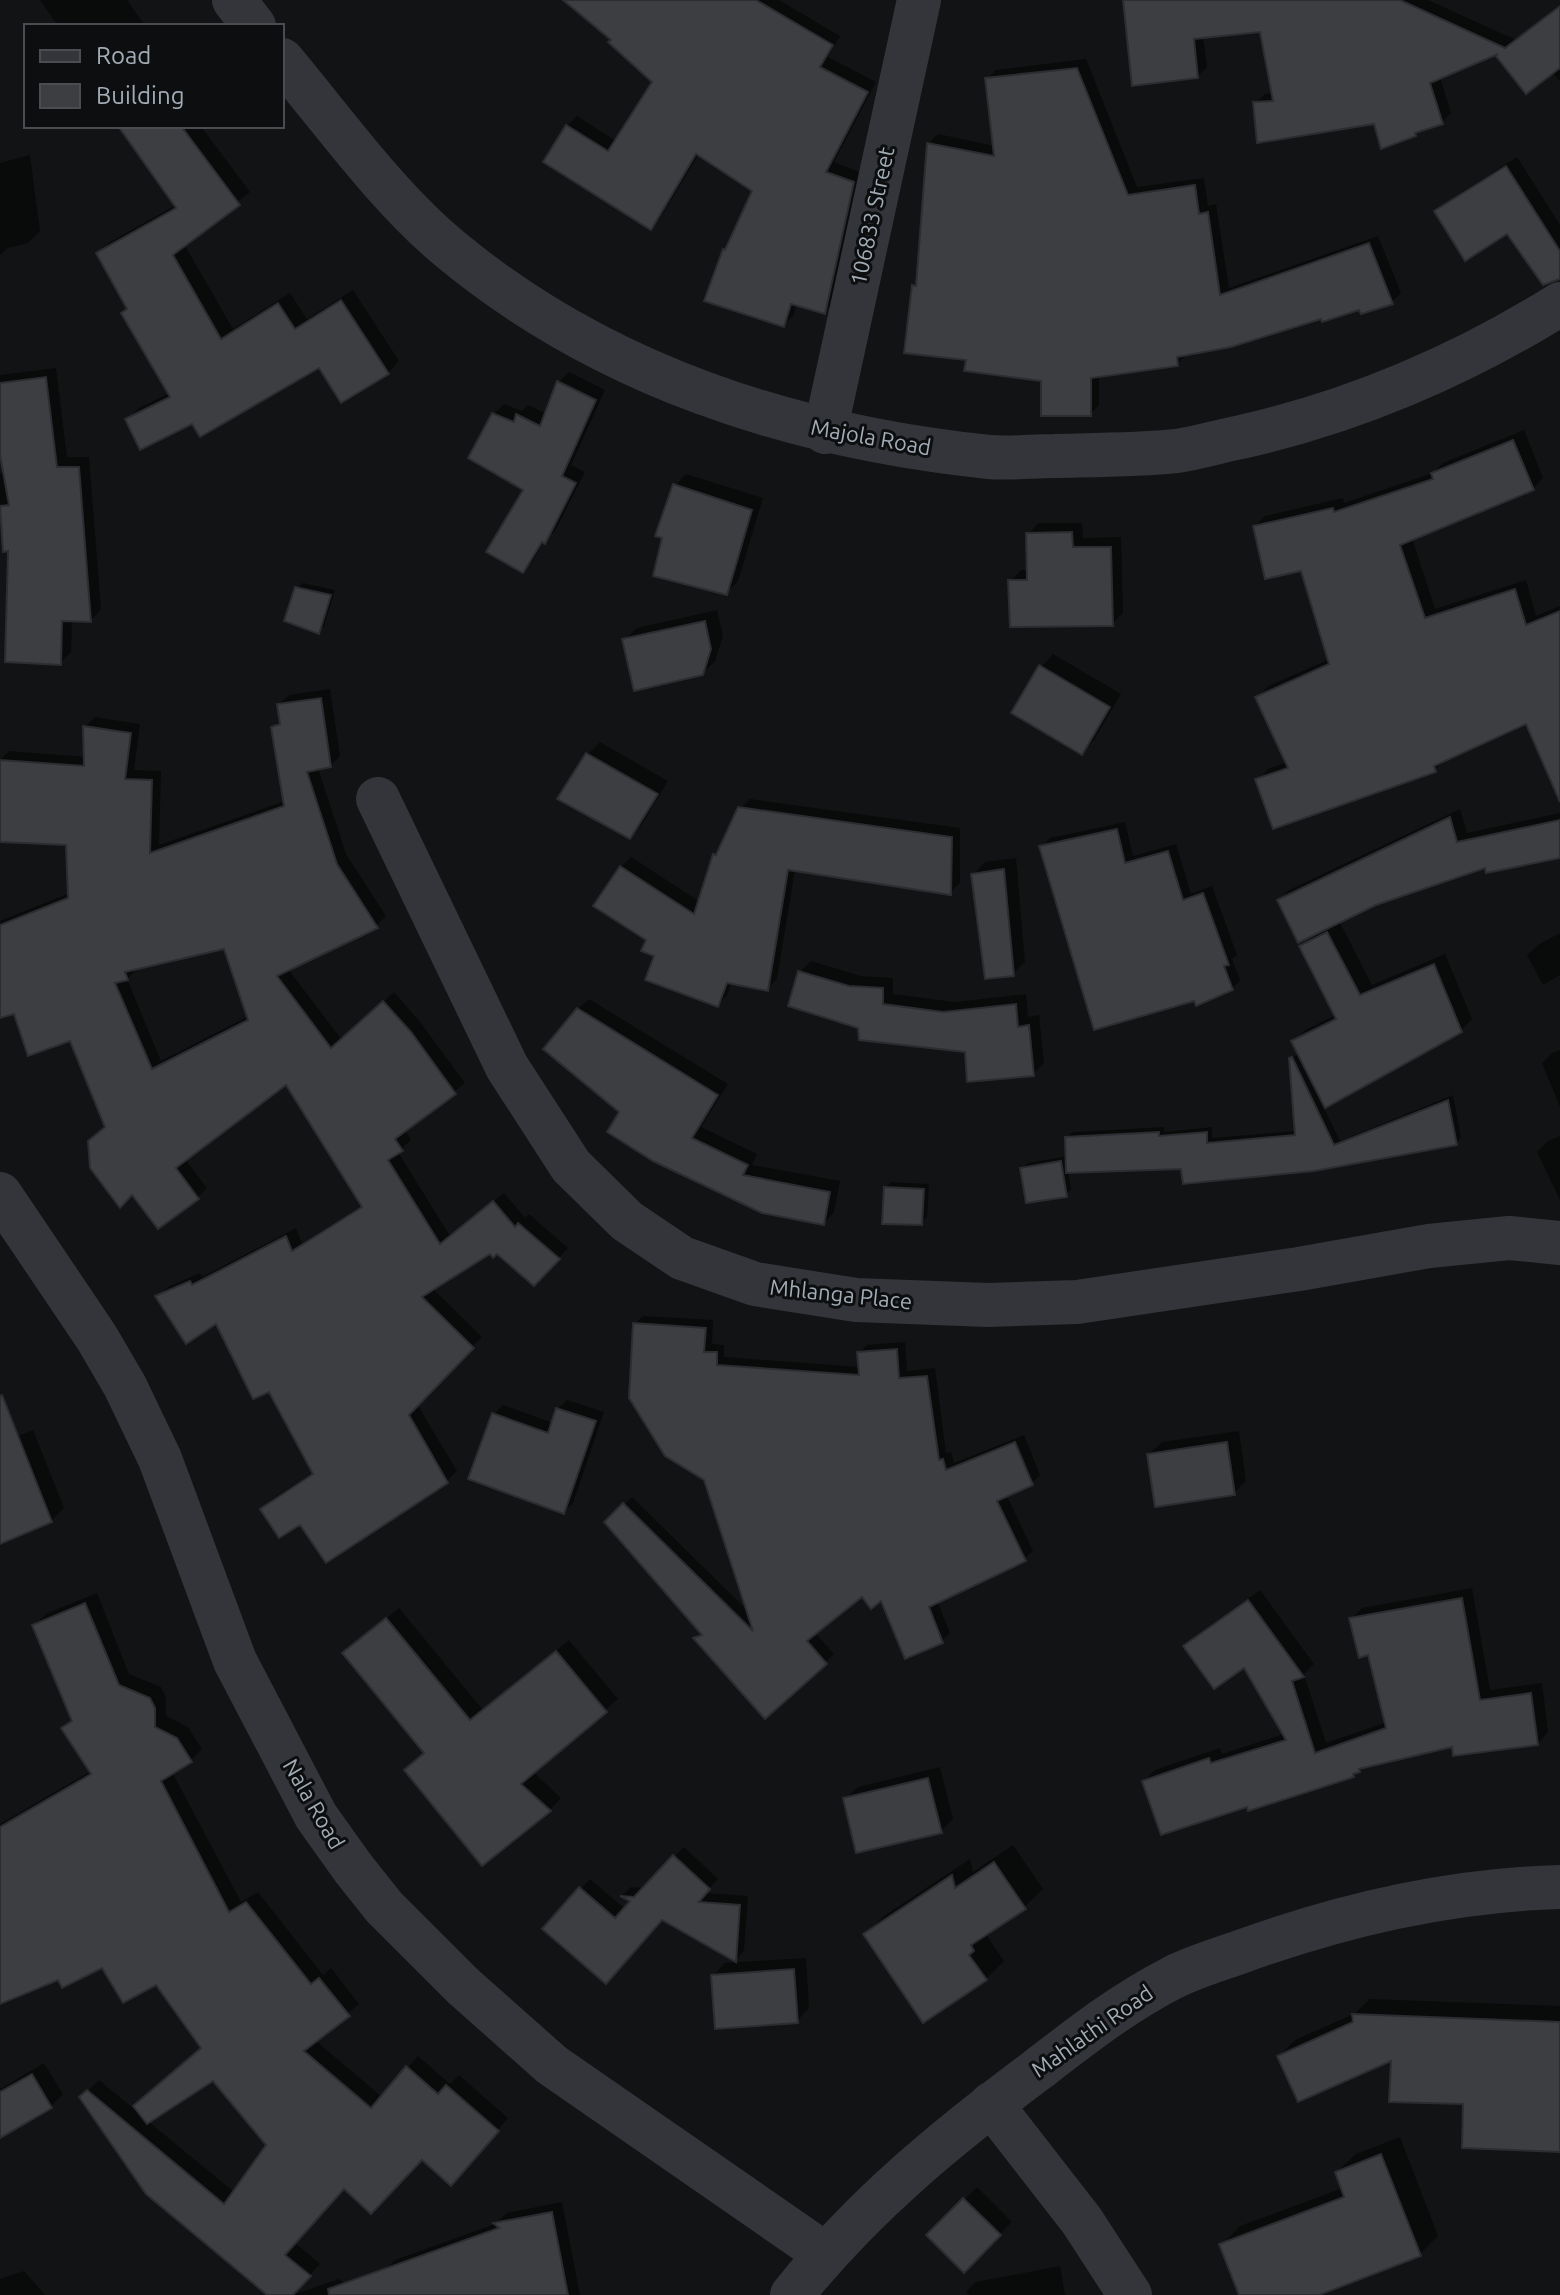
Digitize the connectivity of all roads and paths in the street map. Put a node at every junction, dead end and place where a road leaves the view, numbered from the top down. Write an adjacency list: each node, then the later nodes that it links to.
1 (234, 0): 3 (street)
2 (919, 0): 6 (street, 106833 Street)
3 (252, 24)
4 (284, 62): 6 (street, Majola Road)
5 (1560, 304): 6 (street, Majola Road)
6 (825, 432)
7 (378, 799): 9 (street, Mhlanga Place)
8 (0, 1194): 12 (street, Nala Road)
9 (1560, 1243)
10 (1560, 1887): 11 (street, Mahlathi Road)
11 (991, 2104): 12 (street, Mahlathi Road); 14 (street)
12 (825, 2254): 13 (street, Mahlathi Road)
13 (792, 2295)
14 (1130, 2295)

